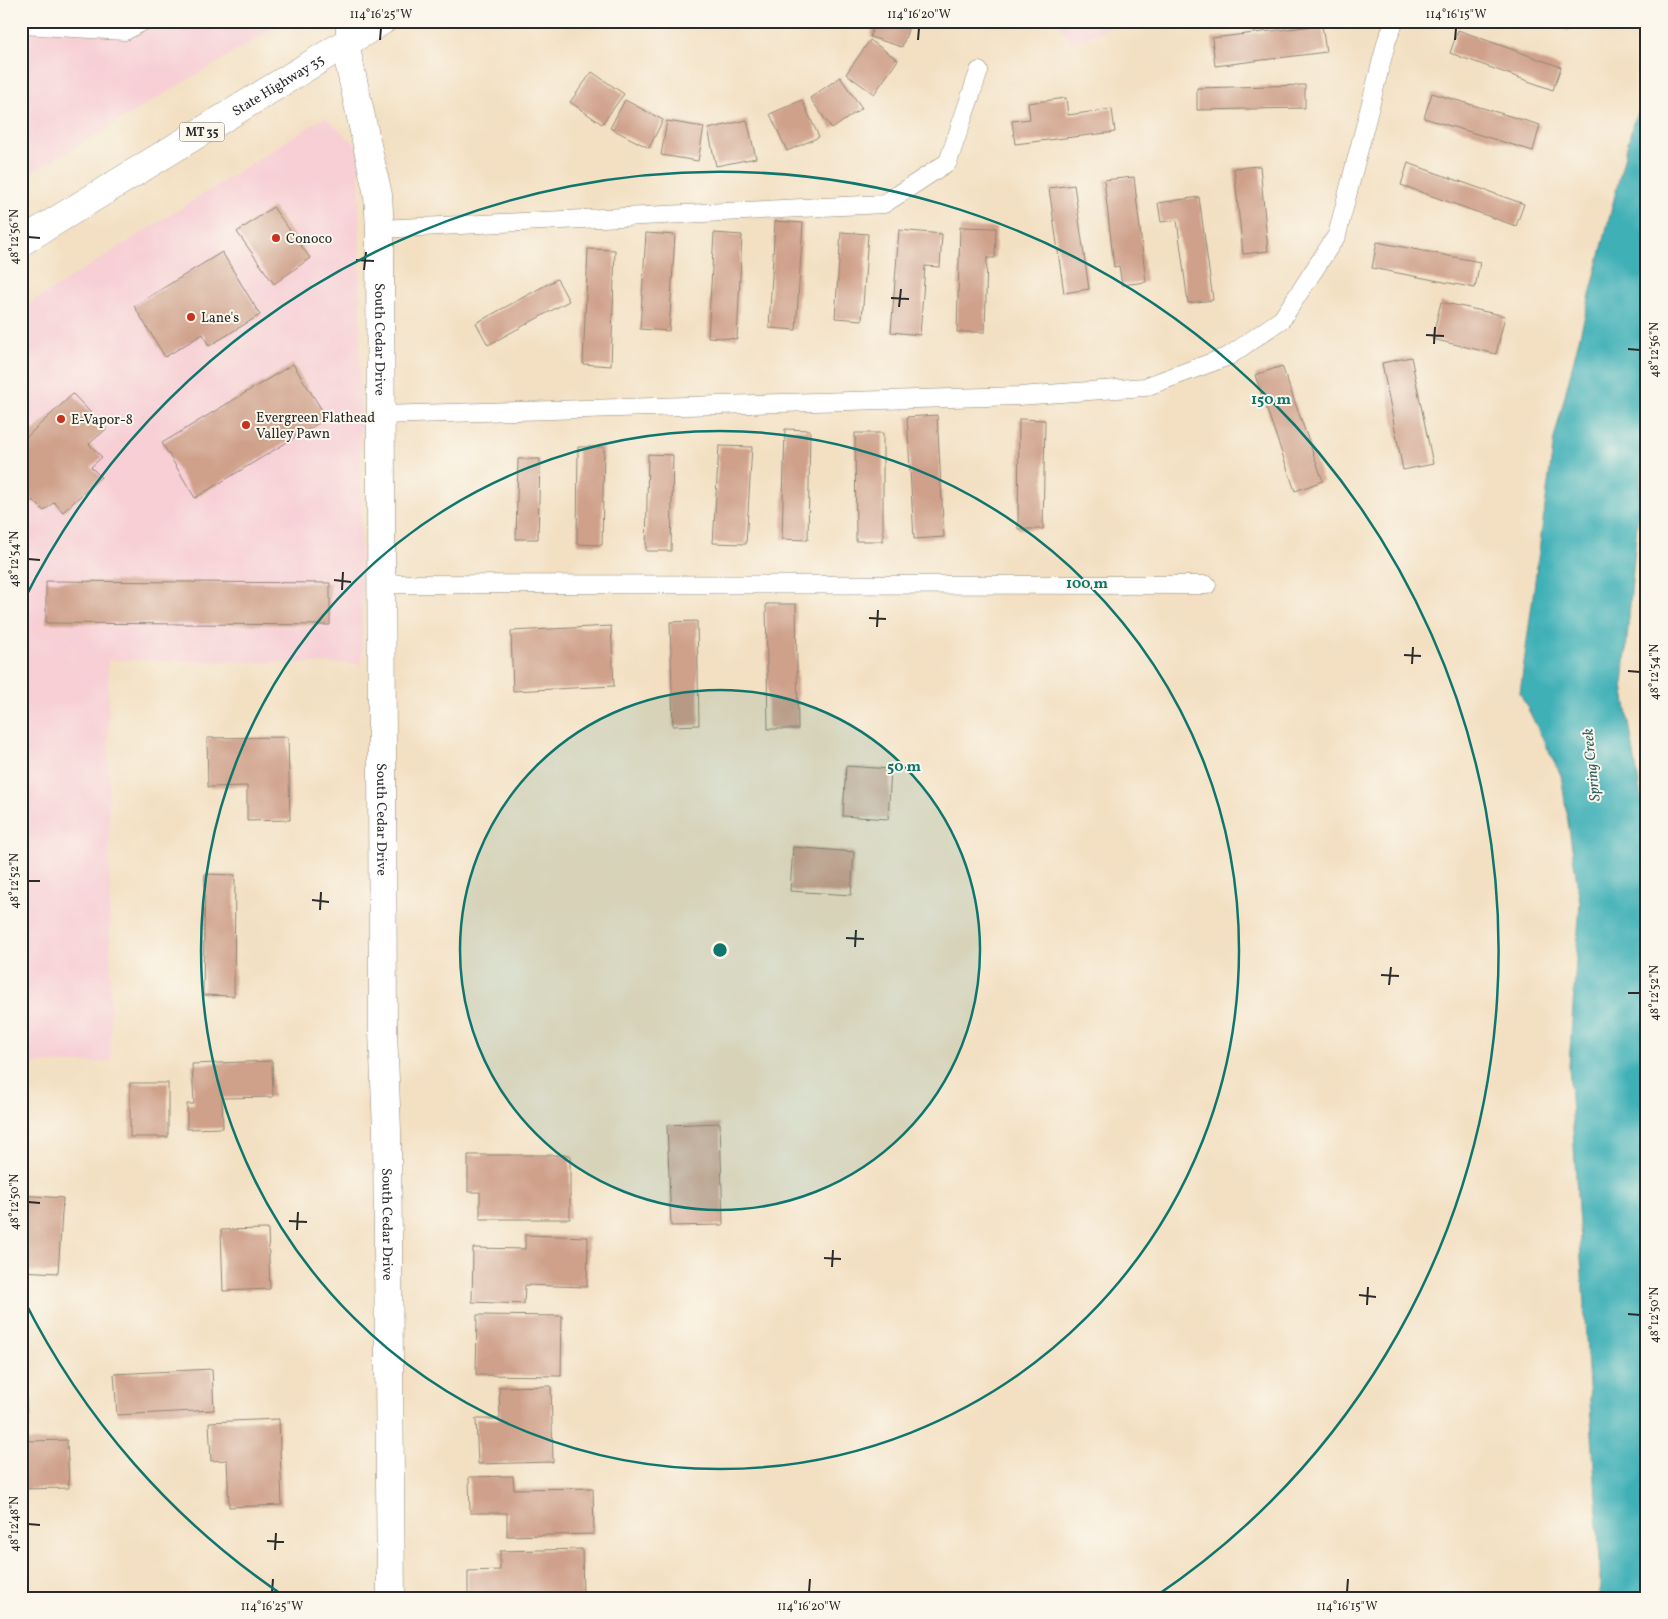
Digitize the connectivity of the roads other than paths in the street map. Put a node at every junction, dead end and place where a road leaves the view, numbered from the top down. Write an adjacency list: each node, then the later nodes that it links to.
1 (144, 21): 4 (lane)
2 (382, 21): 5 (street, State Highway 35 / MT 35)
3 (1395, 21): 9 (lane)
4 (21, 25)
5 (345, 32): 7 (street, South Cedar Drive); 8 (street, State Highway 35 / MT 35)
6 (979, 71): 7 (lane)
7 (380, 229): 9 (street, South Cedar Drive)
8 (21, 242)
9 (381, 414): 10 (street, South Cedar Drive)
10 (382, 584): 11 (lane); 12 (street, South Cedar Drive)
11 (1207, 585)
12 (391, 1598)

